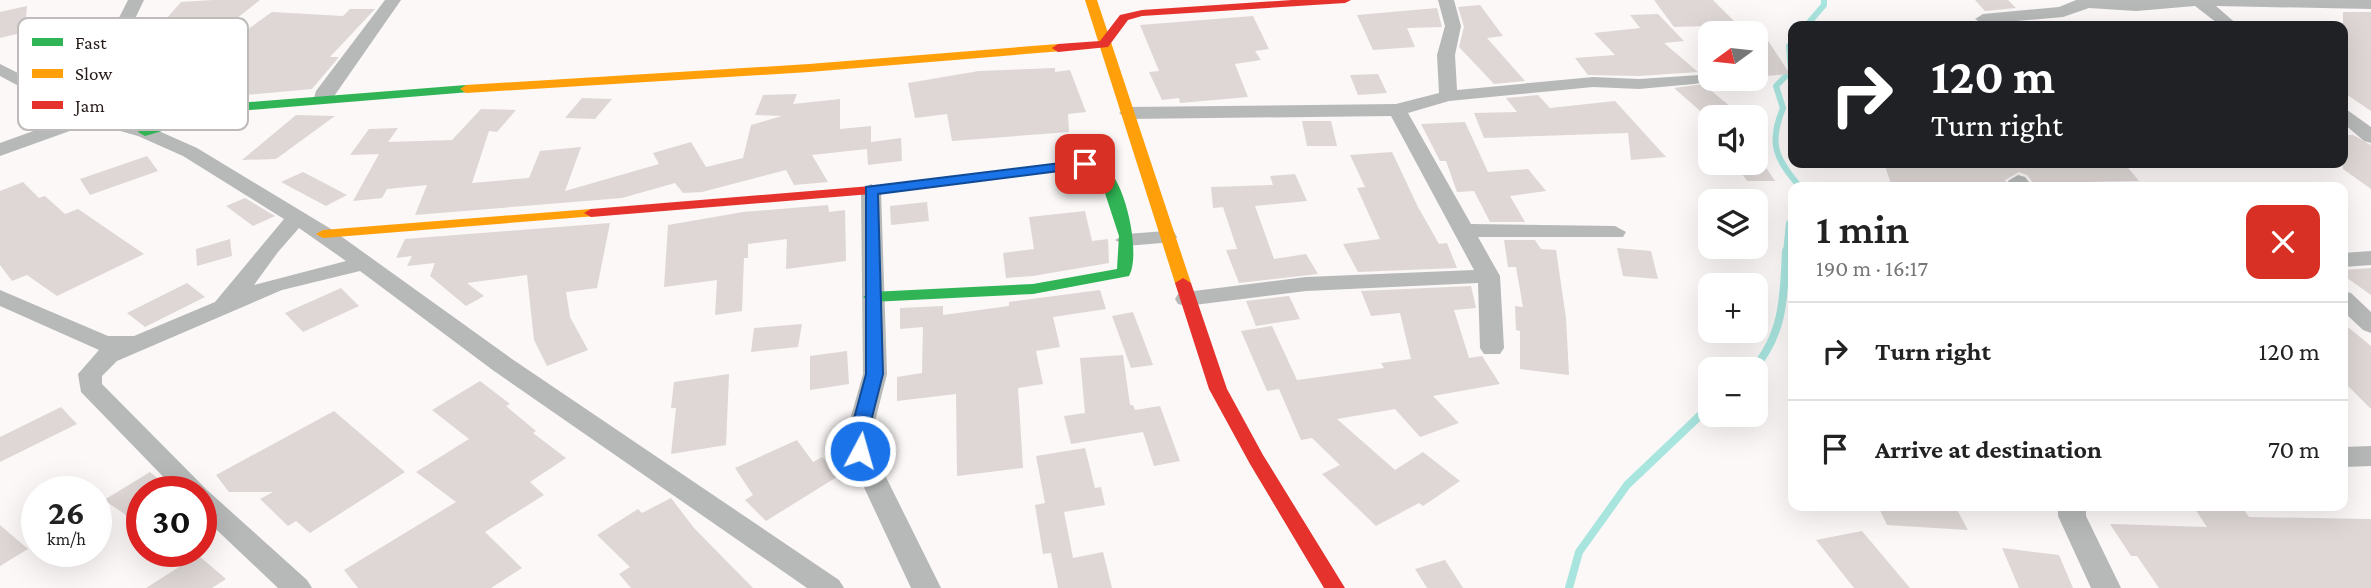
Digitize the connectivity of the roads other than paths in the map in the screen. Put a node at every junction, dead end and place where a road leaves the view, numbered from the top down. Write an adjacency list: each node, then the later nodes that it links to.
1 (136, 0): 8 (street)
2 (393, 0): 16 (street)
3 (1091, 0): 11 (street)
4 (1345, 0): 11 (street)
5 (1446, 0): 15 (street)
6 (2198, 1): 7 (street); 9 (street); 10 (street)
7 (2371, 4)
8 (127, 18)
9 (1983, 19)
10 (2224, 21)
11 (1104, 44): 16 (street); 19 (street)
12 (0, 69): 13 (street)
13 (18, 78)
14 (1694, 79): 15 (street)
15 (1448, 96): 18 (street)
16 (323, 98): 17 (street)
17 (248, 106)
18 (1397, 110): 19 (street); 29 (street)
19 (1128, 113): 32 (street)
20 (2348, 117): 25 (street)
21 (55, 130): 26 (street)
22 (138, 130): 24 (street)
23 (152, 130): 24 (street)
24 (145, 132): 28 (street)
25 (2371, 137)
26 (0, 150)
27 (871, 190): 31 (street); 33 (street); 39 (street)
28 (297, 218): 31 (street); 42 (street)
29 (1462, 230): 30 (street); 37 (street)
30 (1615, 232)
31 (323, 233): 36 (street)
32 (1166, 237): 33 (street); 40 (street)
33 (1126, 240): 39 (street)
34 (2371, 258): 35 (street)
35 (2348, 260)
36 (363, 264): 42 (street); 52 (street)
37 (1489, 276): 40 (street); 44 (street)
38 (2, 296): 45 (street)
39 (871, 296): 53 (street)
40 (1186, 299): 54 (street)
41 (2348, 303): 43 (street)
42 (222, 307): 45 (street)
43 (2371, 325)
44 (1492, 348)
45 (106, 350): 48 (street)
46 (2371, 456): 47 (street)
47 (2348, 457)
48 (179, 476)
49 (2072, 511): 55 (street)
50 (217, 513): 51 (street)
51 (297, 588)
52 (829, 588)
53 (926, 588)
54 (1335, 588)
55 (2106, 588)

